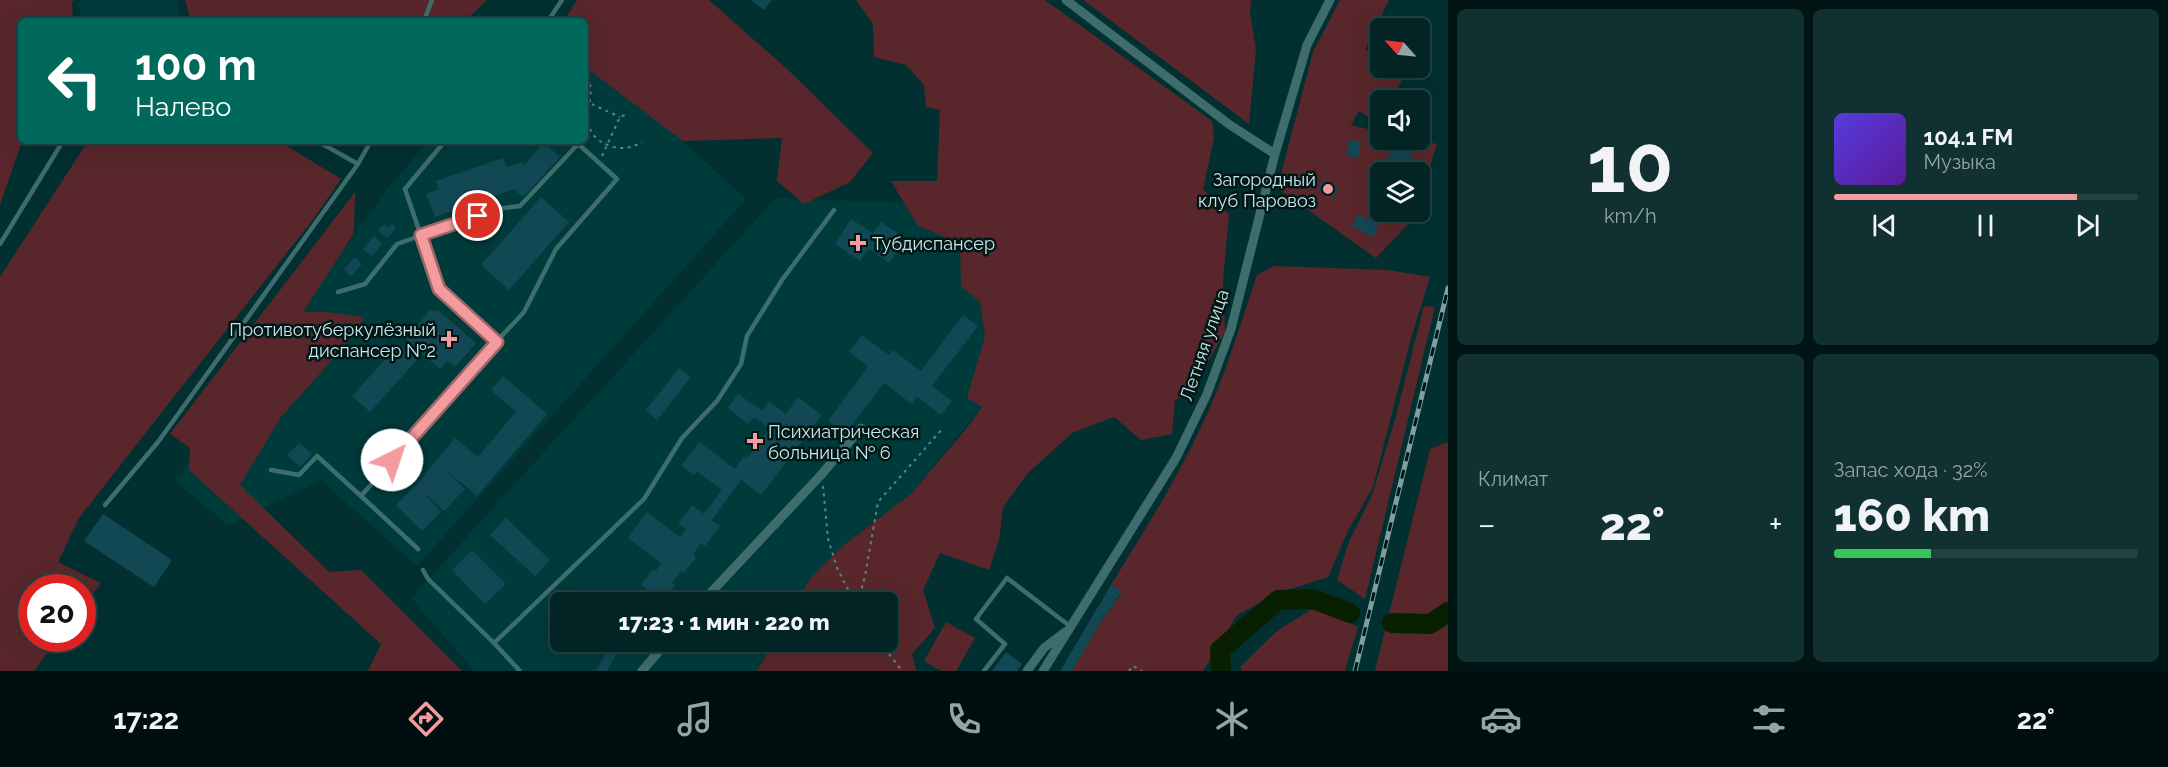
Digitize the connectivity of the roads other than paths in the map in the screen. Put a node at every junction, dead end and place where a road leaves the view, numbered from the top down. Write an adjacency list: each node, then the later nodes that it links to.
1 (432, 0): 5 (lane)
2 (562, 0): 6 (lane)
3 (1066, 0): 13 (street)
4 (1330, 0): 13 (street, Летняя улица)
5 (425, 18)
6 (550, 18)
7 (61, 144): 17 (lane)
8 (322, 144): 14 (lane)
9 (369, 144): 14 (lane)
10 (442, 144): 16 (lane)
11 (575, 144): 16 (lane)
12 (579, 144): 19 (lane)
13 (1275, 154): 27 (street, Летняя улица)
14 (358, 164): 23 (lane)
15 (834, 210): 28 (lane)
16 (421, 235): 18 (lane); 19 (lane)
17 (0, 244)
18 (338, 292)
19 (497, 342): 22 (lane)
20 (861, 428): 26 (street)
21 (271, 470): 22 (lane)
22 (361, 496): 24 (lane)
23 (105, 505)
24 (418, 549)
25 (423, 570): 28 (lane)
26 (711, 592)
27 (1071, 627): 32 (lane); 33 (street); 34 (street, Летняя улица)
28 (494, 643): 30 (lane)
29 (658, 652): 31 (street)
30 (520, 671)
31 (642, 671)
32 (984, 671)
33 (1028, 671)
34 (1043, 671)

